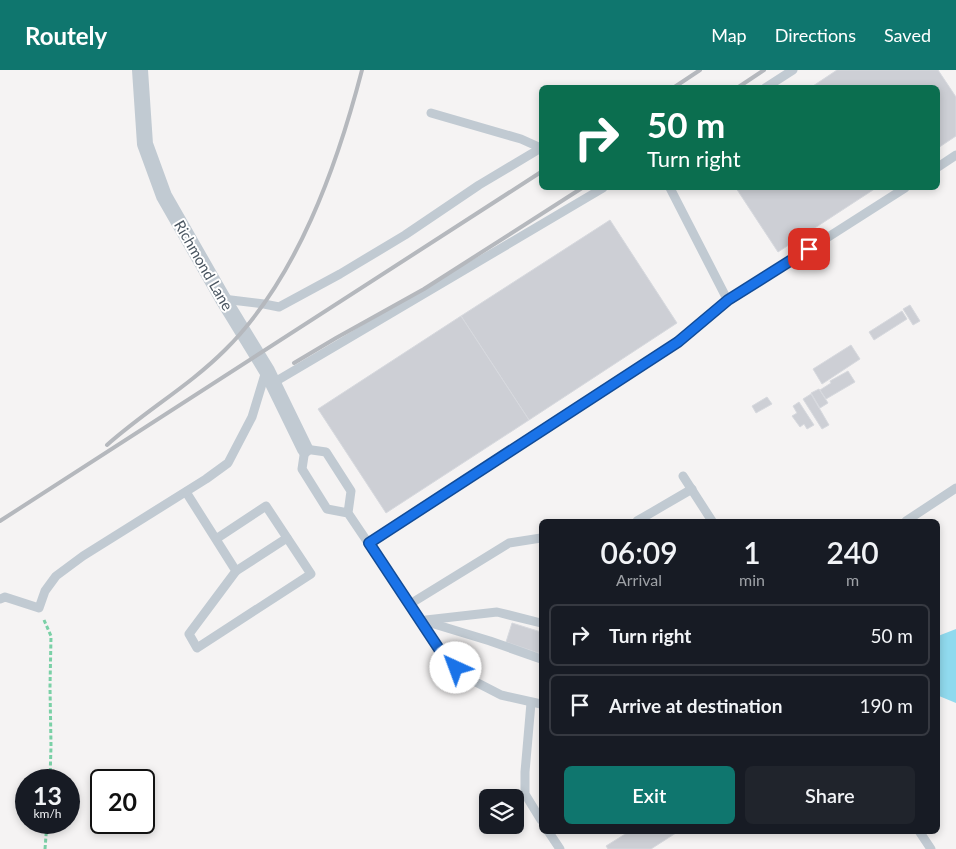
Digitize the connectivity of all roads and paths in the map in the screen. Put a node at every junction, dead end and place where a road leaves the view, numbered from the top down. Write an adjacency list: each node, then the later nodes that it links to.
1 (140, 70): 12 (street, Richmond Lane)
2 (792, 70): 3 (lane)
3 (770, 85)
4 (431, 113): 5 (lane)
5 (539, 147)
6 (539, 149): 12 (lane)
7 (956, 155): 8 (lane)
8 (940, 166)
9 (599, 190): 14 (lane)
10 (671, 190): 13 (lane)
11 (902, 190): 13 (lane)
12 (223, 299): 14 (street, Richmond Lane)
13 (728, 300): 27 (lane)
14 (270, 377): 15 (street, Richmond Lane); 19 (lane)
15 (304, 449): 20 (lane); 20 (lane)
16 (683, 476): 18 (lane)
17 (956, 488): 23 (lane)
18 (692, 490): 21 (lane); 22 (lane)
19 (186, 492): 26 (lane); 31 (lane)
20 (348, 513): 27 (lane)
21 (641, 519)
22 (711, 519)
23 (909, 519)
24 (287, 538): 26 (lane); 28 (lane); 28 (lane)
25 (539, 538): 30 (lane)
26 (216, 539): 28 (lane)
27 (369, 543): 30 (lane)
28 (236, 571)
29 (0, 599): 31 (lane)
30 (410, 604): 32 (lane)
31 (39, 608): 37 (path)
32 (421, 620): 33 (lane); 34 (lane); 35 (lane)
33 (539, 622)
34 (539, 659)
35 (531, 703): 36 (lane); 38 (lane)
36 (539, 704)
37 (50, 769)
38 (539, 817)
39 (46, 834): 42 (path)
40 (550, 834): 43 (lane)
41 (921, 834): 44 (lane)
42 (45, 849)
43 (560, 849)
44 (931, 849)

